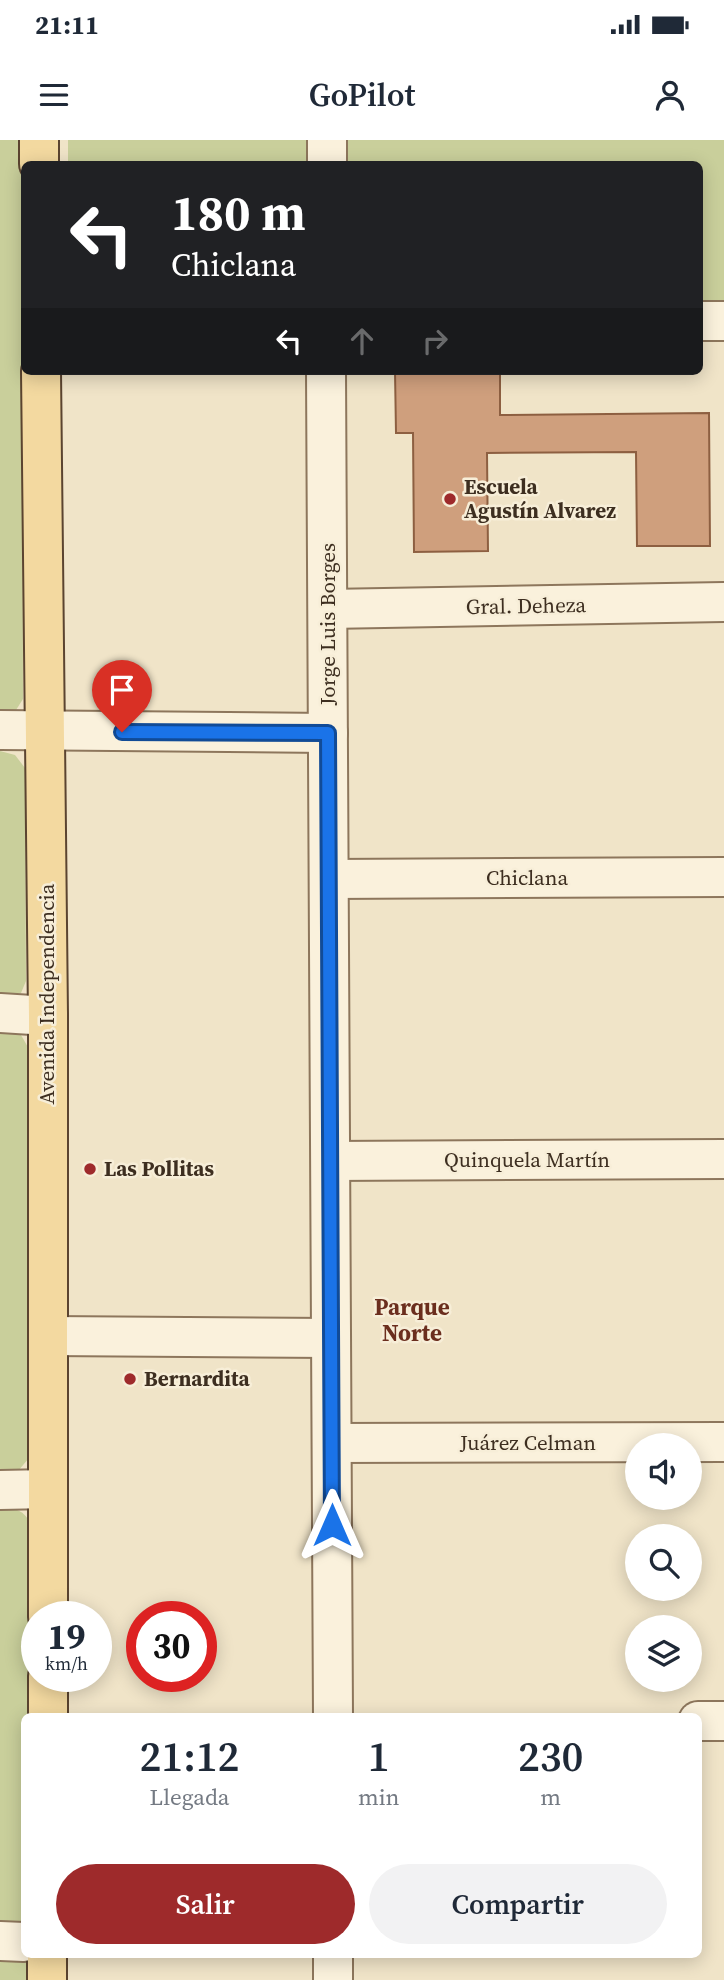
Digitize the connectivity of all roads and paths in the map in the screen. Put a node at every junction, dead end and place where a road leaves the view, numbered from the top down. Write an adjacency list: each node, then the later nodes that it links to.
1 (39, 140): 3 (main road)
2 (327, 140): 4 (street)
3 (39, 161)
4 (327, 161)
5 (703, 321): 6 (street)
6 (724, 321)
7 (41, 375): 12 (main road, Avenida Independencia)
8 (326, 375): 10 (street, Jorge Luis Borges)
9 (724, 602): 10 (street, Gral. Deheza)
10 (328, 609): 13 (street, Jorge Luis Borges)
11 (0, 730): 12 (street)
12 (45, 731): 13 (street); 17 (main road, Avenida Independencia)
13 (328, 733): 15 (street, Jorge Luis Borges)
14 (724, 877): 15 (street, Chiclana)
15 (330, 879): 19 (street, Jorge Luis Borges)
16 (0, 1013): 17 (street)
17 (48, 1016): 20 (main road, Avenida Independencia)
18 (724, 1159): 19 (street, Quinquela Martín)
19 (331, 1161): 21 (street, Jorge Luis Borges)
20 (49, 1336): 21 (street); 24 (main road, Avenida Independencia)
21 (331, 1338): 23 (street, Jorge Luis Borges)
22 (724, 1442): 23 (street, Juárez Celman)
23 (332, 1443): 29 (street, Jorge Luis Borges)
24 (48, 1489): 25 (street); 26 (main road, Avenida Independencia)
25 (0, 1490)
26 (48, 1601)
27 (48, 1692): 28 (main road)
28 (48, 1713)
29 (333, 1713)
30 (702, 1721): 31 (street)
31 (724, 1721)
32 (0, 1941): 33 (street)
33 (21, 1942)
34 (47, 1958): 36 (main road)
35 (333, 1958): 37 (street)
36 (47, 1980)
37 (333, 1980)

